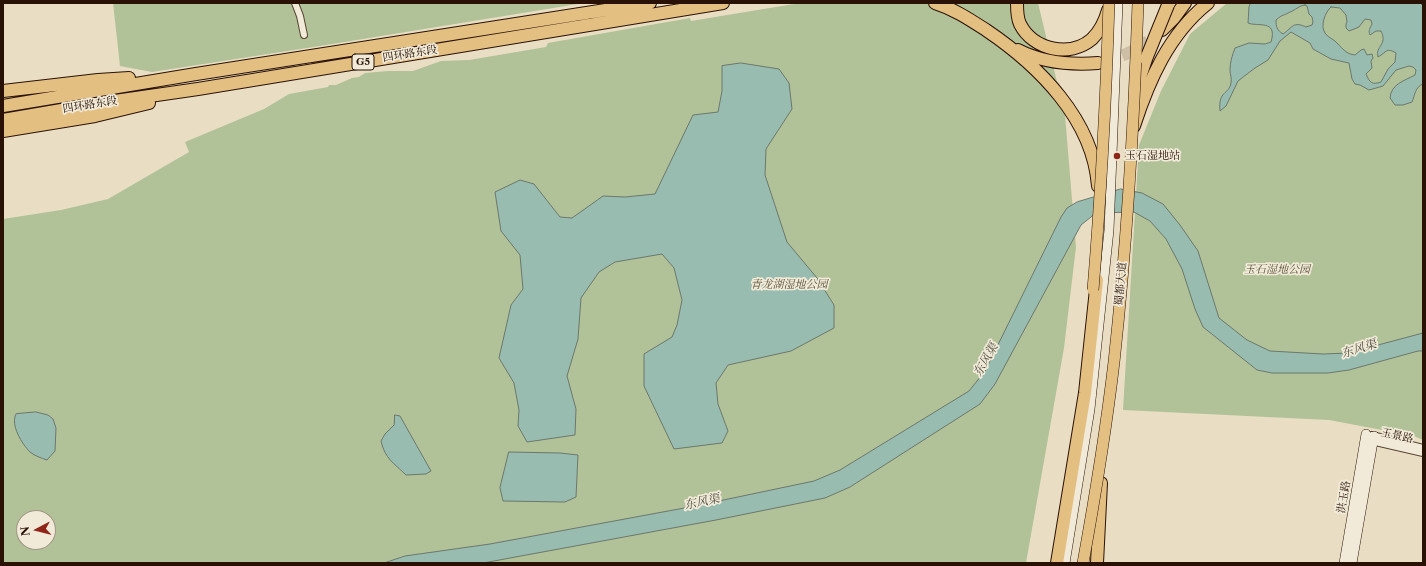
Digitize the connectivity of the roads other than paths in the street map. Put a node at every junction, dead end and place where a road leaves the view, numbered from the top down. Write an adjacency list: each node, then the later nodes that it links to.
1 (295, 3): 14 (street)
2 (650, 3): 17 (highway, 四环路东段 / G5)
3 (723, 3): 18 (highway, 四环路东段 / G5)
4 (935, 3): 15 (highway)
5 (1016, 3): 6 (highway)
6 (1110, 3): 24 (highway); 28 (highway, bridge)
7 (1118, 3): 24 (main road)
8 (1134, 3): 25 (main road)
9 (1138, 3): 34 (highway, 蜀都大道, bridge)
10 (1185, 3): 13 (highway)
11 (1208, 3): 22 (highway)
12 (1168, 4): 22 (highway, bridge)
13 (1162, 30)
14 (304, 35)
15 (1004, 42): 16 (highway); 24 (highway)
16 (1098, 63)
17 (196, 74): 19 (highway); 20 (highway, 四环路东段 / G5)
18 (247, 81): 21 (highway, 四环路东段 / G5); 23 (highway)
19 (3, 91)
20 (3, 106)
21 (3, 120)
22 (1134, 126): 25 (highway)
23 (3, 131)
24 (1104, 169): 26 (main road); 26 (highway, bridge)
25 (1129, 171): 27 (highway, bridge)
26 (1105, 230): 32 (highway); 33 (main road)
27 (1125, 231): 35 (main road); 36 (highway)
28 (1093, 290)
29 (1370, 438): 30 (street, 玉景路); 31 (street, 玉景路); 37 (main road, 洪玉路); 38 (main road, 洪玉路)
30 (1423, 448)
31 (1423, 453)
32 (1057, 563)
33 (1065, 563)
34 (1083, 563)
35 (1088, 563)
36 (1097, 563)
37 (1344, 563)
38 (1352, 563)

